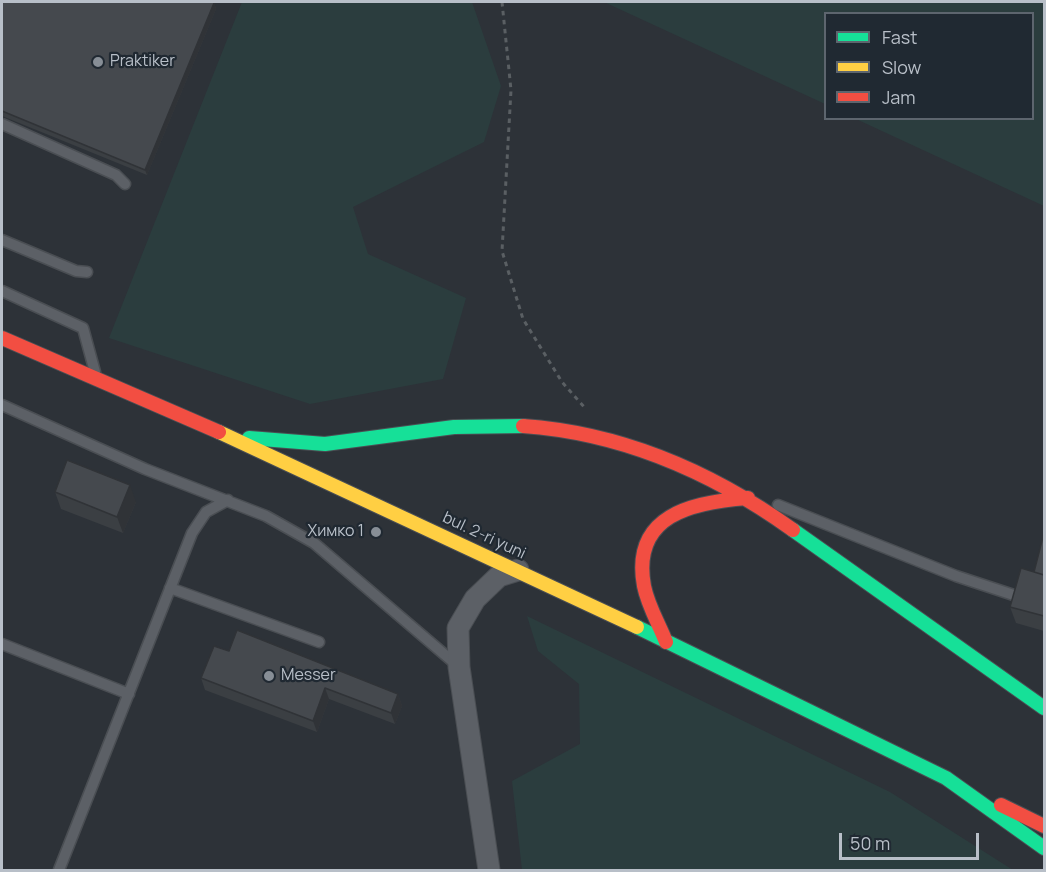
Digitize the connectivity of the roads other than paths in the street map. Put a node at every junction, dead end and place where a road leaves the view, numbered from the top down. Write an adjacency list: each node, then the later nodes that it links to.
1 (2, 124): 2 (lane)
2 (125, 184)
3 (2, 240): 4 (lane)
4 (87, 272)
5 (2, 291): 7 (lane)
6 (2, 338): 7 (main road, bul. 2-ri yuni)
7 (98, 381): 9 (main road, bul. 2-ri yuni)
8 (2, 405): 11 (lane)
9 (230, 437): 10 (main road); 12 (main road, bul. 2-ri yuni)
10 (748, 498): 14 (lane); 16 (main road); 20 (main road)
11 (228, 500): 13 (lane); 18 (lane)
12 (518, 570): 16 (main road, bul. 2-ri yuni); 18 (street)
13 (170, 588): 15 (lane); 19 (lane)
14 (1044, 605)
15 (319, 642)
16 (666, 642): 21 (main road, bul. 2-ri yuni)
17 (2, 644): 19 (lane)
18 (459, 667): 25 (street)
19 (129, 694): 24 (lane)
20 (1044, 708)
21 (946, 778): 22 (main road); 23 (main road)
22 (1044, 826)
23 (1044, 848)
24 (59, 870)
25 (489, 870)

